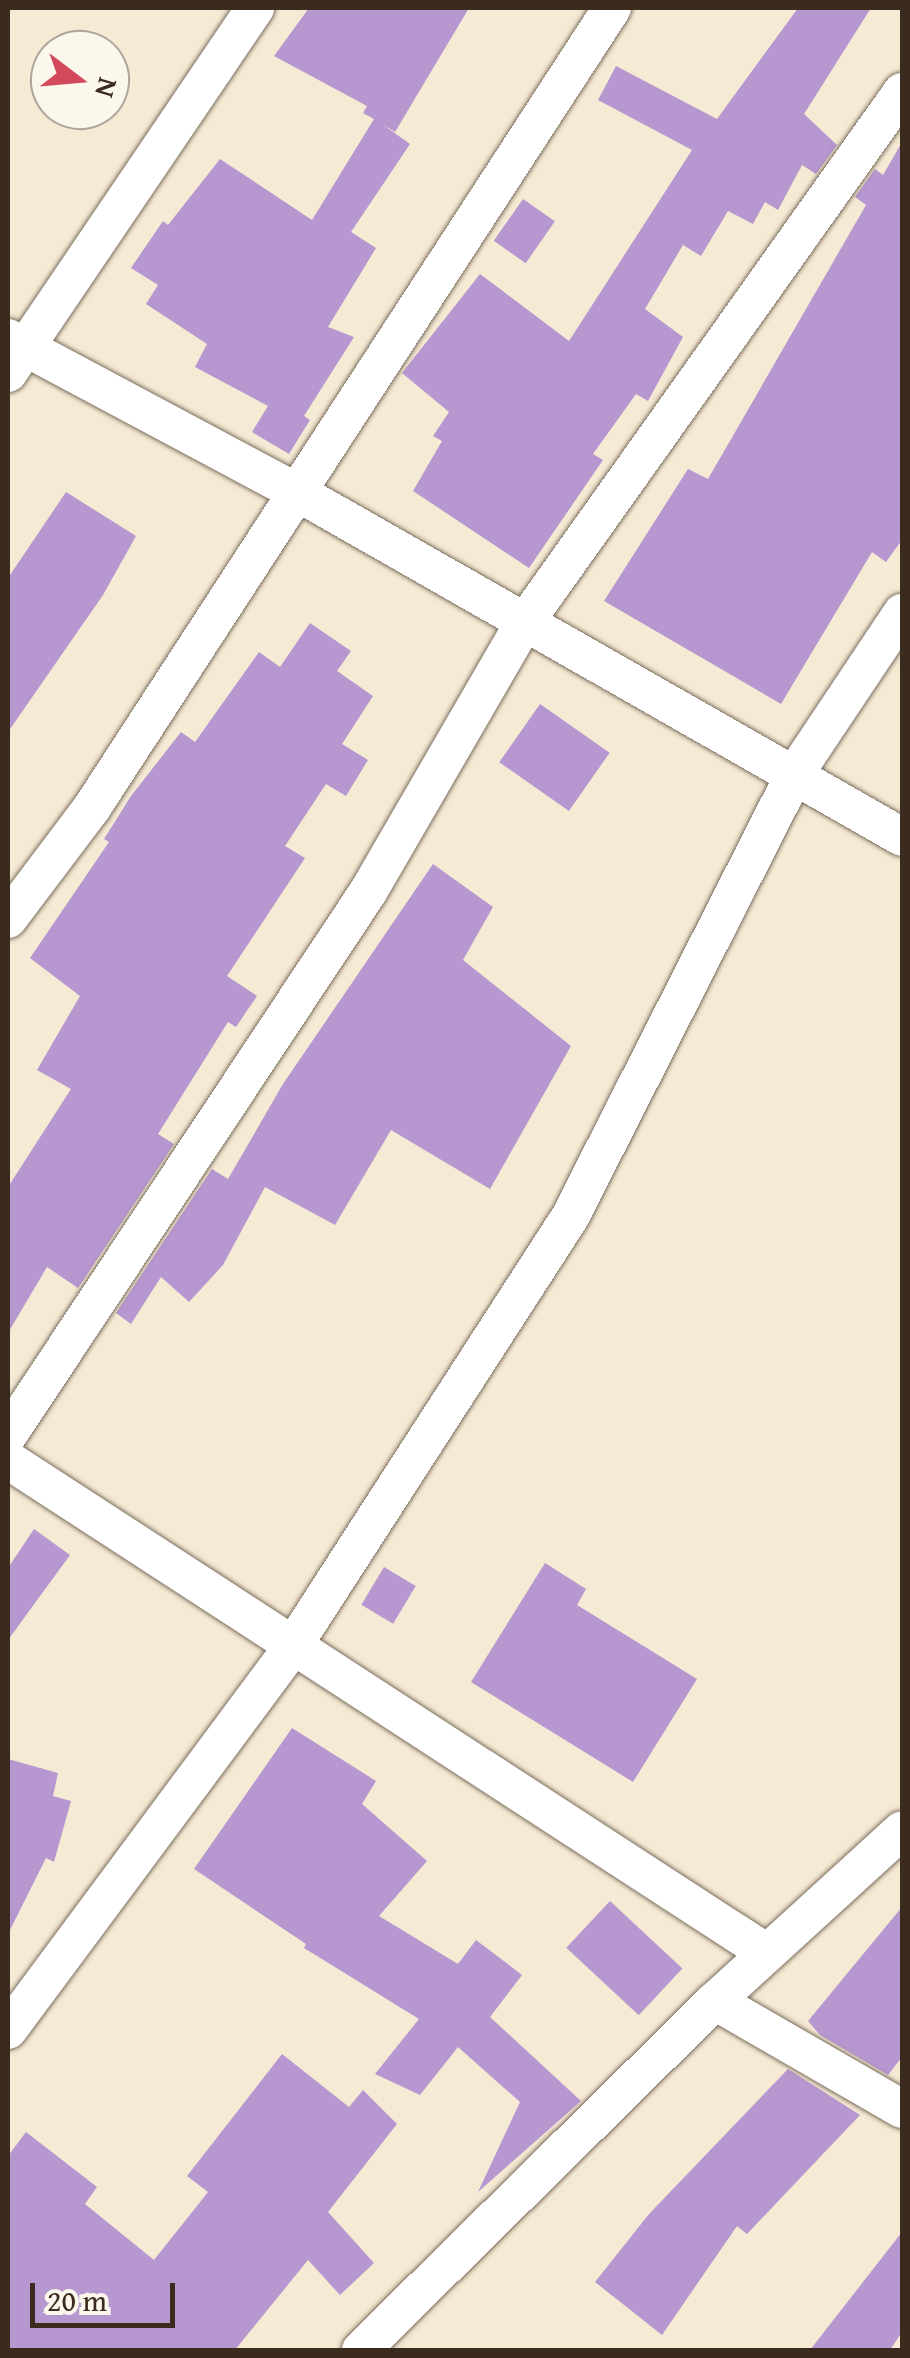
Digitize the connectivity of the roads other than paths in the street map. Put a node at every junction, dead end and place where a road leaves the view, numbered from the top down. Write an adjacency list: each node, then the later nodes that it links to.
1 (255, 8): 4 (street)
2 (612, 8): 5 (street)
3 (902, 92): 7 (street)
4 (13, 353): 5 (street)
5 (296, 492): 7 (street); 10 (street)
6 (902, 613): 8 (street)
7 (524, 625): 8 (street); 11 (street)
8 (794, 775): 9 (street); 13 (street)
9 (902, 837)
10 (8, 918)
11 (8, 1435)
12 (8, 1460): 13 (street)
13 (293, 1646): 15 (street); 17 (street)
14 (902, 1830): 15 (street)
15 (767, 1953): 16 (street)
16 (714, 2001): 18 (street); 19 (street)
17 (8, 2030)
18 (902, 2110)
19 (361, 2350)

